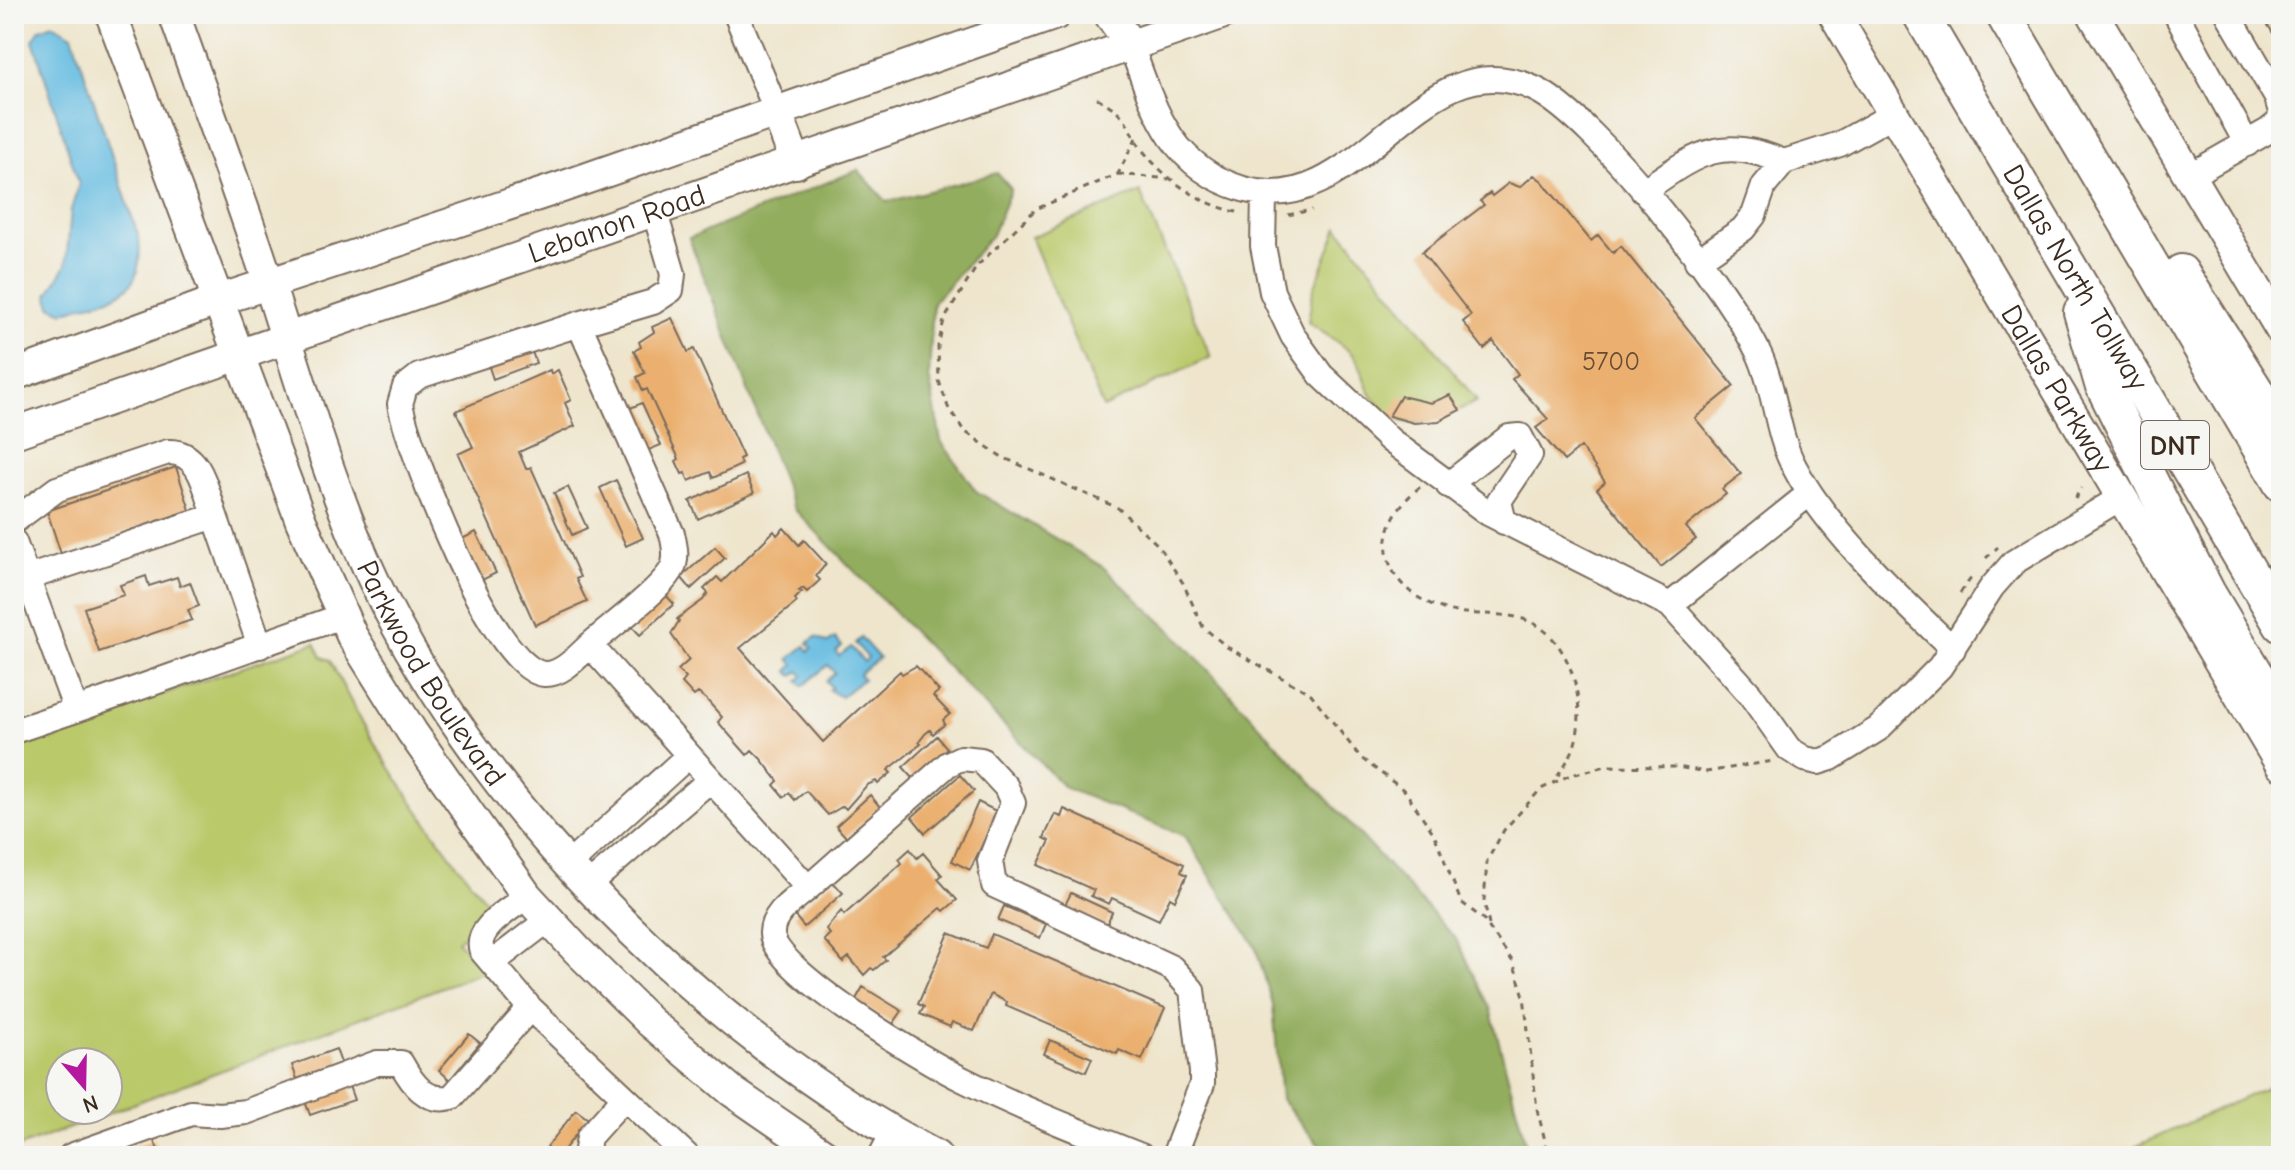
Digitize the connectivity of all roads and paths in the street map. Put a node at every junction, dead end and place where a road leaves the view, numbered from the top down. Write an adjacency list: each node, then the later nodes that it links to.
1 (111, 14): 32 (main road, Parkwood Boulevard)
2 (174, 14): 31 (main road, Parkwood Boulevard)
3 (736, 14): 15 (street)
4 (1056, 14): 15 (main road, Lebanon Road)
5 (1109, 14): 14 (main road)
6 (1131, 14): 14 (main road)
7 (1221, 14): 14 (main road, Lebanon Road)
8 (1834, 14): 16 (main road, Dallas Parkway)
9 (1920, 14): 30 (highway, Dallas North Tollway / DNT)
10 (2003, 14): 19 (highway, DNT)
11 (2093, 14): 24 (main road)
12 (2176, 14): 20 (street)
13 (2228, 14): 17 (street)
14 (1131, 45): 22 (main road, Lebanon Road); 27 (street)
15 (776, 110): 22 (main road); 31 (main road, Lebanon Road)
16 (1894, 114): 21 (street); 43 (main road, Dallas Parkway)
17 (2281, 114): 20 (street)
18 (1136, 138): 23 (path)
19 (2080, 144): 38 (highway); 41 (highway, DNT)
20 (2247, 144): 24 (street)
21 (1784, 162): 26 (street); 29 (street)
22 (796, 163): 28 (main road, Lebanon Road)
23 (1118, 174): 25 (path); 77 (path)
24 (2191, 175): 34 (main road)
25 (1173, 180)
26 (1643, 191): 27 (street); 29 (street)
27 (1264, 195): 40 (street)
28 (655, 213): 33 (street); 35 (main road, Lebanon Road)
29 (1697, 261): 42 (street)
30 (2068, 264): 51 (highway, Dallas North Tollway / DNT); 56 (highway)
31 (269, 285): 32 (main road, Lebanon Road); 35 (main road, Parkwood Boulevard)
32 (219, 300): 36 (main road, Parkwood Boulevard); 37 (main road, Lebanon Road)
33 (579, 324): 52 (street); 52 (street)
34 (2281, 330)
35 (286, 336): 36 (main road, Lebanon Road); 62 (main road, Parkwood Boulevard)
36 (239, 354): 39 (main road, Lebanon Road); 50 (main road, Parkwood Boulevard)
37 (14, 375)
38 (2281, 430)
39 (14, 433)
40 (1442, 480): 46 (street); 46 (street); 61 (path)
41 (2281, 484)
42 (1810, 493): 49 (street); 54 (street)
43 (2122, 497): 54 (street); 59 (main road, Dallas Parkway)
44 (215, 516): 45 (street); 48 (street); 53 (street)
45 (14, 521)
46 (1504, 522): 49 (street)
47 (14, 542): 48 (street)
48 (27, 578): 55 (street)
49 (1670, 605): 54 (street)
50 (342, 616): 53 (street); 64 (main road, Parkwood Boulevard)
51 (2281, 625)
52 (590, 645): 58 (street)
53 (260, 646): 55 (street)
54 (1953, 649)
55 (76, 710): 57 (street)
56 (2281, 715)
57 (14, 731)
58 (688, 756): 60 (street); 62 (street)
59 (2281, 765)
60 (710, 780): 62 (street); 63 (street)
61 (1553, 784)
62 (577, 876): 64 (main road); 65 (main road); 69 (main road, Parkwood Boulevard)
63 (808, 888): 75 (street); 76 (street)
64 (527, 896): 65 (main road, Parkwood Boulevard); 66 (street)
65 (548, 920): 66 (street); 74 (main road, Parkwood Boulevard)
66 (492, 963): 67 (street)
67 (530, 1008): 68 (street); 71 (street)
68 (623, 1099): 72 (street); 73 (street)
69 (887, 1144): 70 (main road, Parkwood Boulevard)
70 (928, 1154)
71 (71, 1156)
72 (586, 1156)
73 (687, 1156)
74 (826, 1156)
75 (1141, 1156)
76 (1174, 1156)
77 (1549, 1156)

